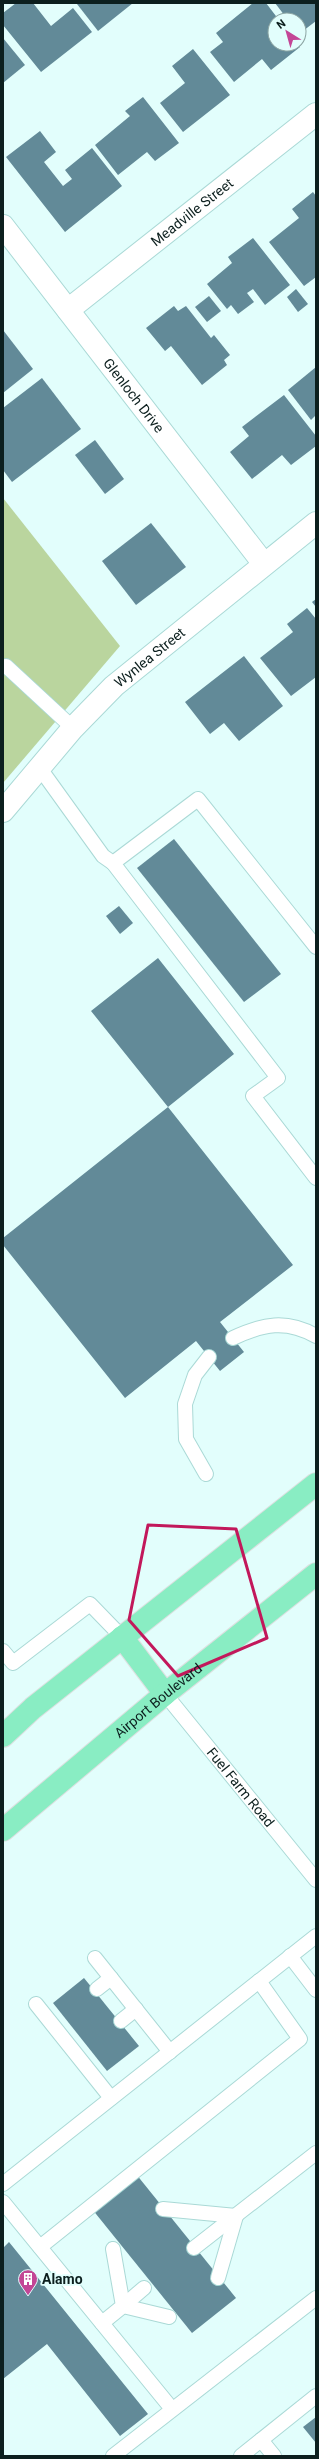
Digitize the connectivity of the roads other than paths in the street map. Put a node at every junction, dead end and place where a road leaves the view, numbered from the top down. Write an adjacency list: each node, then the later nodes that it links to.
1 (316, 114): 3 (street, Meadville Street)
2 (3, 226): 3 (street, Glenloch Drive)
3 (68, 310): 5 (street, Glenloch Drive)
4 (316, 523): 5 (street, Wynlea Street)
5 (264, 564): 7 (street, Wynlea Street)
6 (3, 667): 7 (lane)
7 (73, 728): 8 (street, Wynlea Street)
8 (39, 767): 9 (street, Wynlea Street); 10 (lane)
9 (3, 811)
10 (114, 863): 11 (lane); 12 (lane)
11 (316, 947)
12 (316, 1178)
13 (316, 1336): 14 (lane)
14 (233, 1338)
15 (209, 1357): 16 (lane)
16 (206, 1474)
17 (316, 1484): 19 (main road)
18 (316, 1574): 21 (main road, Airport Boulevard)
19 (122, 1637): 20 (lane); 21 (main road); 22 (main road)
20 (3, 1651)
21 (165, 1694): 23 (main road, Airport Boulevard); 24 (lane, Fuel Farm Road)
22 (3, 1736)
23 (3, 1830)
24 (316, 1880)
25 (316, 1936): 26 (lane)
26 (290, 1956): 29 (lane); 31 (lane)
27 (95, 1958): 28 (lane)
28 (111, 1978): 30 (lane); 33 (lane)
29 (259, 1980): 35 (lane); 42 (lane)
30 (96, 1989)
31 (316, 1990)
32 (36, 2004): 36 (lane)
33 (136, 2009): 34 (lane); 35 (lane)
34 (121, 2021)
35 (170, 2052): 36 (lane)
36 (112, 2098): 38 (lane)
37 (316, 2153): 41 (lane)
38 (3, 2184)
39 (3, 2202): 42 (lane)
40 (164, 2209): 41 (lane)
41 (236, 2216): 43 (lane); 45 (lane)
42 (40, 2247): 50 (lane)
43 (194, 2248)
44 (113, 2249): 48 (lane)
45 (218, 2278)
46 (144, 2288): 48 (lane)
47 (316, 2298): 52 (lane)
48 (123, 2306): 49 (lane); 50 (lane)
49 (169, 2317)
50 (102, 2323): 52 (lane)
51 (316, 2396): 53 (lane)
52 (172, 2409): 54 (lane)
53 (261, 2440): 55 (lane); 56 (lane)
54 (113, 2456)
55 (241, 2456)
56 (274, 2456)

